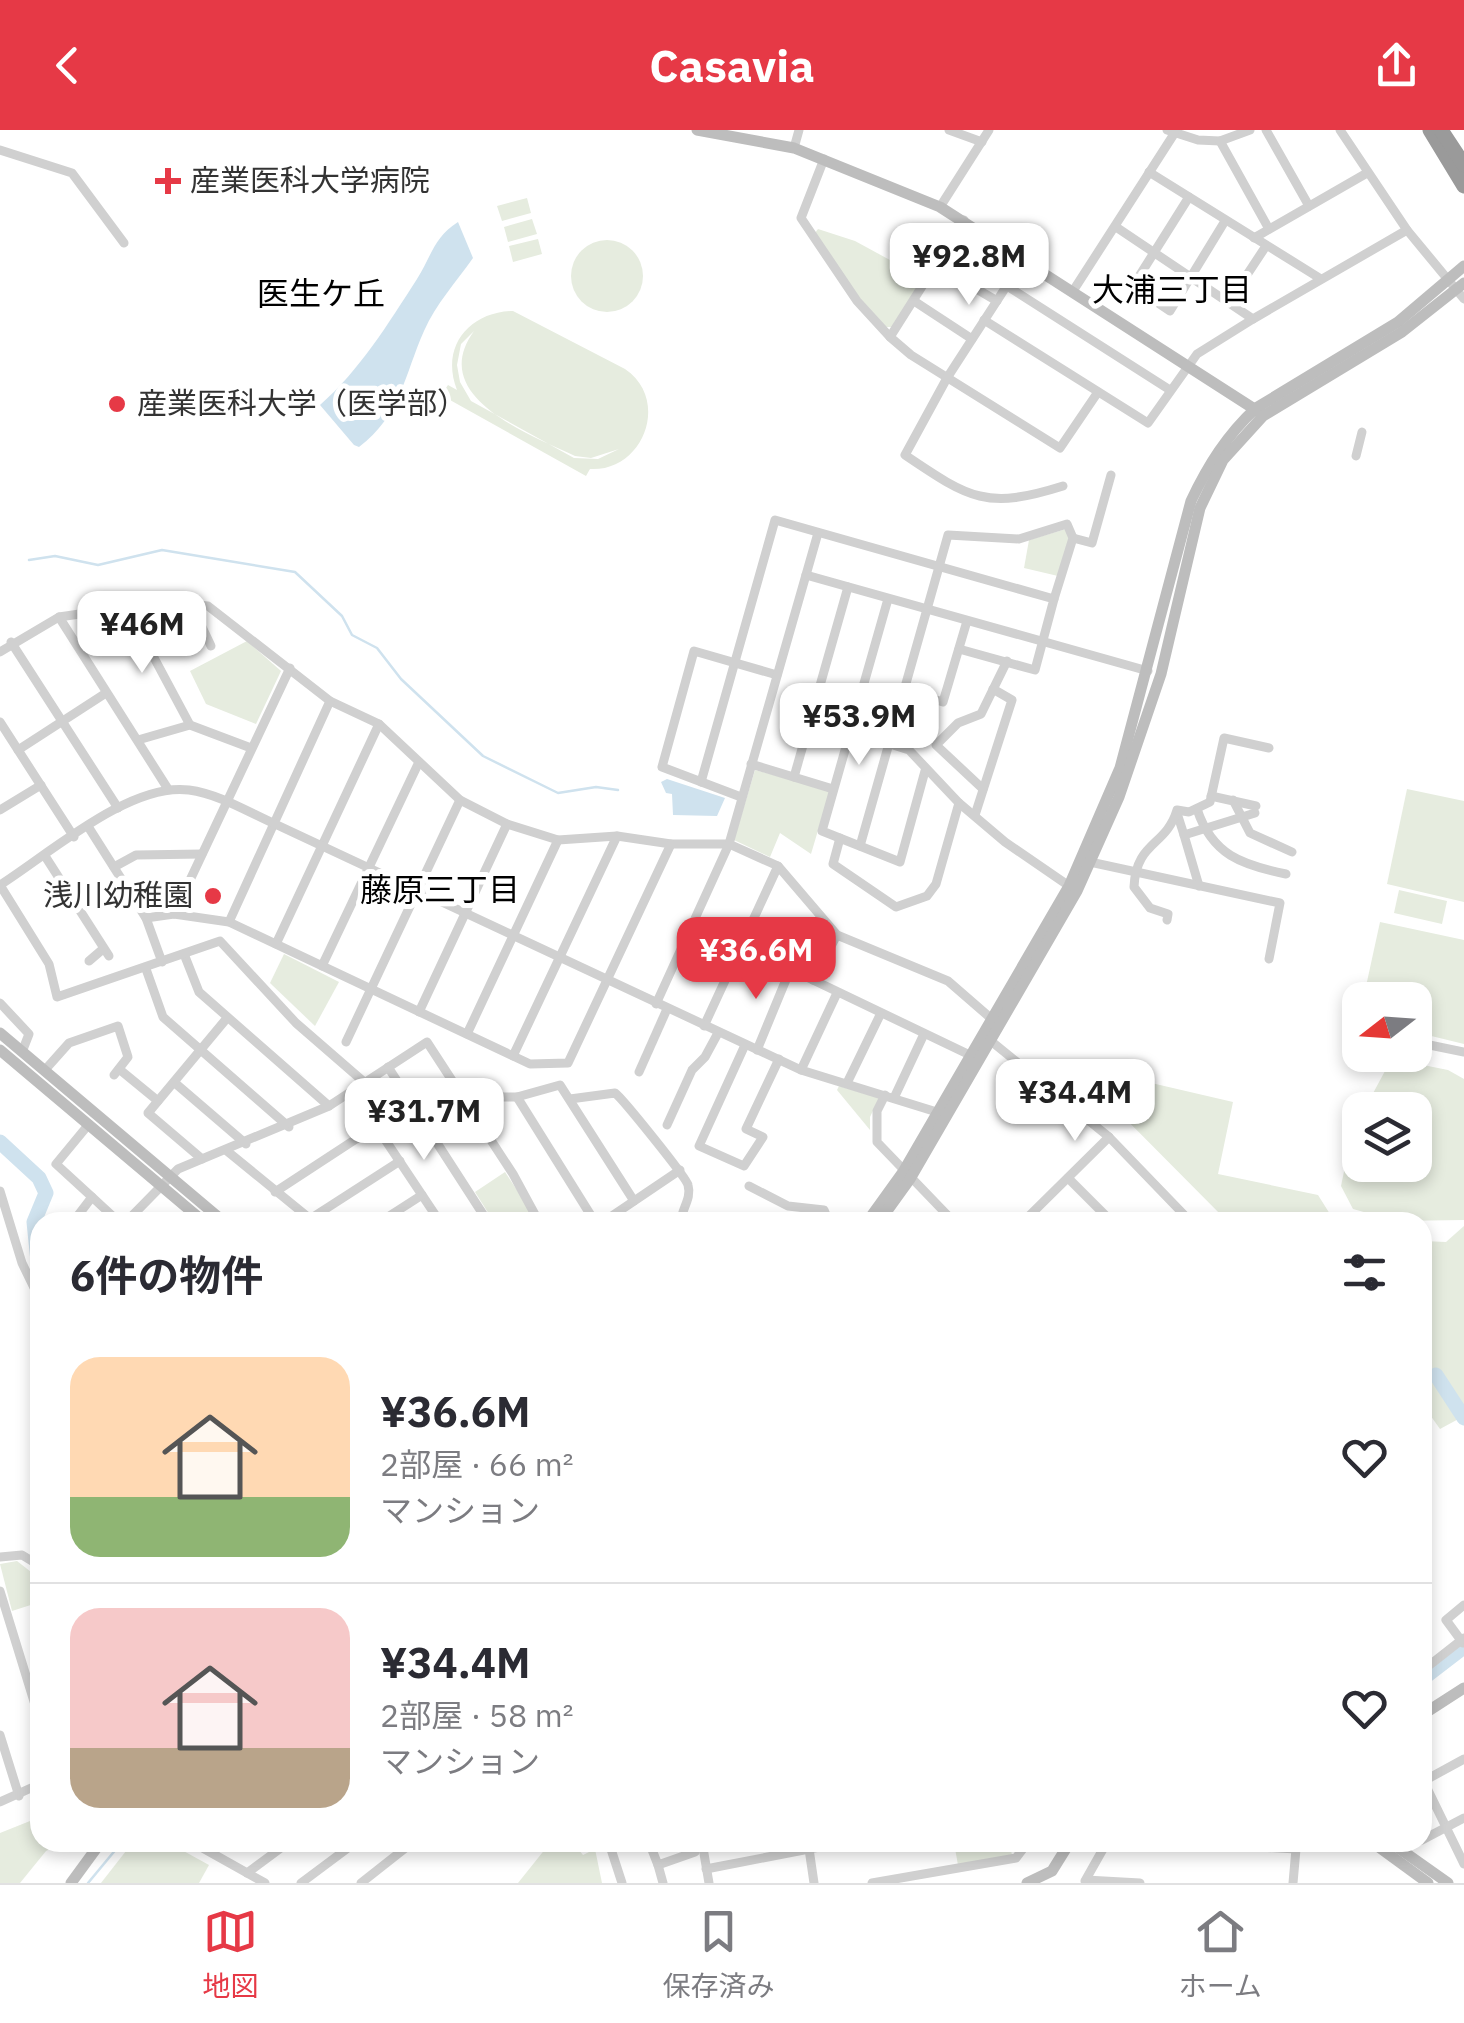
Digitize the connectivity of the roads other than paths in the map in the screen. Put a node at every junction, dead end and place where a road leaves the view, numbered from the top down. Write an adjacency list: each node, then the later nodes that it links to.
1 (697, 130): 11 (street)
2 (799, 130): 14 (street)
3 (949, 130): 13 (street)
4 (990, 130): 13 (street)
5 (1250, 130): 12 (street)
6 (1266, 130): 22 (street)
7 (1340, 130): 19 (street)
8 (1430, 130): 20 (highway)
9 (1441, 130): 17 (highway)
10 (1170, 132): 12 (street); 18 (street)
11 (733, 133): 14 (street)
12 (1220, 141): 27 (street)
13 (982, 142): 23 (street)
14 (794, 148): 16 (street)
15 (0, 150): 30 (street)
16 (824, 159): 23 (street); 46 (street)
17 (1464, 166)
18 (1149, 172): 21 (street); 26 (street)
19 (1367, 173): 22 (street); 28 (street)
20 (1464, 186)
21 (1189, 197): 25 (street); 32 (street)
22 (1309, 206): 27 (street)
23 (940, 207): 24 (street)
24 (964, 220): 33 (street); 34 (street)
25 (1225, 221): 29 (street); 36 (street)
26 (1116, 228): 32 (street); 40 (street)
27 (1269, 229): 29 (street)
28 (1407, 230): 37 (street); 39 (street)
29 (1254, 238): 31 (street)
30 (124, 242)
31 (1266, 246): 37 (street); 43 (street)
32 (1154, 254): 36 (street); 36 (street)
33 (1024, 260): 38 (street); 40 (street)
34 (936, 265): 41 (street); 42 (street)
35 (1464, 266): 39 (street)
36 (1191, 278): 43 (street)
37 (1322, 279): 44 (street)
38 (1007, 286): 42 (street); 50 (street)
39 (1457, 288): 52 (street)
40 (1073, 291): 48 (street)
41 (914, 301): 46 (street); 47 (street)
42 (997, 301): 45 (street)
43 (1229, 302): 44 (street)
44 (1253, 319): 48 (street)
45 (984, 320): 47 (street); 51 (street)
46 (890, 337): 49 (street)
47 (972, 339): 49 (street)
48 (1188, 364): 50 (street); 52 (street)
49 (946, 378): 51 (street); 56 (street)
50 (1170, 390): 51 (street)
51 (1098, 392)
52 (1259, 412): 77 (street)
53 (1362, 432): 54 (street)
54 (1356, 456)
55 (1111, 474): 58 (street)
56 (1064, 486)
57 (818, 533): 59 (street); 60 (street); 75 (street)
58 (1073, 538): 59 (street); 63 (street)
59 (939, 566): 63 (street); 66 (street)
60 (806, 575): 61 (street); 78 (street)
61 (848, 587): 62 (street); 96 (street)
62 (888, 599): 66 (street); 99 (street)
63 (1054, 599): 69 (street)
64 (192, 604): 65 (street); 71 (street); 76 (street)
65 (128, 609): 67 (street); 86 (street)
66 (927, 610): 68 (street); 80 (street)
67 (58, 618): 70 (street); 81 (street)
68 (967, 621): 69 (street); 72 (street)
69 (1043, 641): 74 (street); 77 (street)
70 (11, 642): 73 (street); 83 (street)
71 (211, 646)
72 (959, 648): 74 (street); 80 (street)
73 (0, 652)
74 (1008, 661): 79 (street)
75 (736, 663): 78 (street); 97 (street); 97 (street)
76 (290, 668): 82 (street); 91 (street)
77 (1155, 673): 130 (street); 137 (street)
78 (777, 674): 94 (street)
79 (994, 689): 101 (street); 101 (street)
80 (904, 690): 88 (street)
81 (106, 693): 83 (street); 87 (street)
82 (330, 701): 85 (street); 114 (street)
83 (62, 721): 89 (street); 108 (street)
84 (0, 722): 89 (street)
85 (380, 724): 93 (street); 125 (street)
86 (190, 725): 87 (street); 91 (street)
87 (138, 740): 100 (street)
88 (890, 744): 95 (street); 126 (street)
89 (15, 745): 90 (street); 98 (street)
90 (0, 748)
91 (251, 748): 106 (street)
92 (1269, 748): 102 (street)
93 (419, 762): 104 (street); 133 (street)
94 (752, 764): 96 (street); 103 (street)
95 (925, 771): 107 (street); 126 (street)
96 (794, 776): 99 (street)
97 (701, 782): 103 (street)
98 (41, 785): 110 (street); 120 (street)
99 (833, 788): 121 (street)
100 (168, 789): 106 (street); 108 (street)
101 (983, 790): 112 (street)
102 (1211, 796): 105 (street); 109 (street)
103 (741, 797): 124 (street)
104 (460, 800): 115 (street); 138 (street)
105 (1233, 800): 113 (street); 113 (street)
106 (227, 802): 114 (street); 128 (street)
107 (959, 803): 112 (street); 121 (street)
108 (118, 808): 116 (street)
109 (1196, 808): 111 (street); 117 (street)
110 (0, 810)
111 (1176, 810): 118 (street); 134 (street)
112 (975, 815): 137 (street)
113 (1239, 818): 117 (street); 127 (street)
114 (275, 824): 125 (street); 143 (street)
115 (506, 824): 122 (street); 140 (street)
116 (89, 828): 120 (street); 132 (street)
117 (1204, 829): 118 (street); 135 (street)
118 (1184, 835): 136 (street)
119 (617, 836): 122 (street); 123 (street); 149 (street)
120 (74, 837): 129 (street)
121 (840, 838): 126 (street)
122 (558, 840): 145 (street)
123 (671, 844): 124 (street); 157 (street)
124 (729, 844): 131 (street); 161 (street)
125 (321, 846): 133 (street); 146 (street)
126 (860, 846)
127 (1292, 852)
128 (202, 854): 132 (street); 139 (street)
129 (45, 856): 150 (street); 154 (street)
130 (1090, 862): 134 (street); 137 (street)
131 (778, 866): 144 (street); 147 (street)
132 (114, 868): 141 (street)
133 (369, 868): 138 (street); 153 (street)
134 (1135, 872): 136 (street); 142 (street)
135 (1286, 874)
136 (1198, 886): 151 (street)
137 (1073, 888): 166 (street)
138 (417, 891): 140 (street); 158 (street)
139 (174, 914): 141 (street); 143 (street)
140 (466, 914): 145 (street); 163 (street)
141 (146, 918): 152 (street)
142 (1166, 920)
143 (229, 922): 146 (street)
144 (837, 935): 156 (street); 166 (street)
145 (514, 936): 149 (street); 170 (street)
146 (276, 944): 153 (street)
147 (742, 946): 155 (street); 167 (street)
148 (184, 954): 152 (street); 165 (street); 189 (street)
149 (560, 958): 157 (street); 181 (street)
150 (88, 960)
151 (1269, 960)
152 (162, 962): 154 (street)
153 (322, 966): 158 (street)
154 (146, 968): 177 (street)
155 (790, 970): 156 (street); 178 (street)
156 (813, 980): 159 (street)
157 (609, 981): 161 (street); 181 (street)
158 (370, 989): 163 (street); 173 (street)
159 (837, 993): 164 (street); 185 (street)
160 (0, 1003): 179 (street)
161 (656, 1004): 162 (street)
162 (667, 1009): 167 (street); 187 (street)
163 (420, 1012): 170 (street)
164 (881, 1014): 171 (street); 190 (street)
165 (227, 1018): 177 (street); 197 (street)
166 (996, 1022): 172 (street)
167 (704, 1026): 169 (street)
168 (0, 1033): 179 (street)
169 (718, 1033): 174 (street); 200 (street)
170 (467, 1034): 181 (street)
171 (924, 1034): 182 (street); 191 (street)
172 (988, 1038): 182 (street); 203 (street)
173 (346, 1042)
174 (745, 1045): 178 (street); 183 (street)
175 (1432, 1045): 180 (street)
176 (0, 1050): 199 (street)
177 (200, 1050): 188 (street); 201 (street)
178 (757, 1050): 183 (street)
179 (22, 1052): 186 (street)
180 (1464, 1052)
181 (513, 1056)
182 (975, 1058): 198 (street)
183 (779, 1060): 185 (street)
184 (388, 1067): 189 (street); 192 (street); 196 (street)
185 (801, 1070): 190 (street)
186 (44, 1071): 195 (street); 211 (street)
187 (639, 1072)
188 (176, 1082): 195 (street); 204 (street)
189 (364, 1082): 197 (street)
190 (848, 1082): 191 (street)
191 (890, 1096): 198 (street); 209 (street)
192 (464, 1097): 193 (street); 228 (street)
193 (517, 1097): 194 (street); 229 (street)
194 (570, 1099): 208 (street); 217 (street)
195 (158, 1101): 206 (street)
196 (411, 1103): 202 (street); 227 (street)
197 (329, 1106): 201 (street)
198 (943, 1114): 209 (street)
199 (89, 1124): 211 (street); 216 (street)
200 (667, 1125)
201 (289, 1126): 204 (street)
202 (376, 1126): 207 (street); 214 (street)
203 (1109, 1137): 210 (street); 238 (street)
204 (246, 1144): 205 (street)
205 (227, 1150): 206 (street); 214 (street)
206 (202, 1159): 211 (street)
207 (400, 1161): 215 (street); 224 (street)
208 (680, 1170): 217 (street); 231 (street)
209 (906, 1175): 233 (street); 234 (street); 235 (street)
210 (1068, 1178): 236 (street); 237 (street)
211 (164, 1180): 220 (street); 221 (street); 222 (street)
212 (749, 1186): 232 (street)
213 (0, 1191): 239 (street)
214 (276, 1192): 223 (street)
215 (422, 1195): 225 (street); 226 (street)
216 (92, 1197): 218 (street); 219 (street)
217 (634, 1201): 230 (street)
218 (83, 1212)
219 (111, 1212)
220 (133, 1212)
221 (194, 1212)
222 (210, 1212)
223 (301, 1212)
224 (325, 1212)
225 (396, 1212)
226 (433, 1212)
227 (482, 1212)
228 (536, 1212)
229 (592, 1212)
230 (616, 1212)
231 (682, 1212)
232 (825, 1212)
233 (872, 1212)
234 (885, 1212)
235 (943, 1212)
236 (1037, 1212)
237 (1102, 1212)
238 (1181, 1212)
239 (30, 1279)
240 (0, 1557): 241 (street)
241 (30, 1560)
242 (0, 1591): 244 (street)
243 (1464, 1604): 245 (street)
244 (4, 1620): 248 (street)
245 (1463, 1641): 246 (street)
246 (1432, 1664)
247 (1464, 1688): 249 (street)
248 (30, 1693)
249 (1432, 1709)
250 (0, 1736): 254 (street)
251 (1464, 1759): 252 (street)
252 (1432, 1777)
253 (30, 1790): 254 (street)
254 (19, 1796): 255 (street)
255 (0, 1802)
256 (1432, 1802): 258 (street)
257 (1464, 1818): 258 (street)
258 (1444, 1829): 259 (street); 279 (street)
259 (1432, 1836)
260 (94, 1852): 285 (street)
261 (210, 1852): 282 (street)
262 (276, 1852): 282 (street)
263 (343, 1852): 287 (street)
264 (400, 1852): 288 (street)
265 (613, 1852): 289 (street)
266 (653, 1852): 280 (street)
267 (695, 1852): 280 (street)
268 (703, 1852): 281 (street)
269 (782, 1852): 281 (street)
270 (810, 1852): 292 (street)
271 (1020, 1852): 293 (street)
272 (1066, 1852): 284 (street)
273 (1101, 1852): 283 (street)
274 (1296, 1852): 295 (street)
275 (1386, 1852): 296 (street)
276 (1405, 1852): 278 (street)
277 (1415, 1852): 278 (street)
278 (1412, 1857): 297 (street)
279 (1464, 1864)
280 (658, 1865): 290 (street)
281 (706, 1869): 291 (street)
282 (248, 1873): 286 (street)
283 (1085, 1881): 294 (street)
284 (1034, 1882)
285 (71, 1883)
286 (266, 1883)
287 (301, 1883)
288 (361, 1883)
289 (622, 1883)
290 (663, 1883)
291 (709, 1883)
292 (814, 1883)
293 (872, 1883)
294 (1140, 1883)
295 (1293, 1883)
296 (1428, 1883)
297 (1448, 1883)

